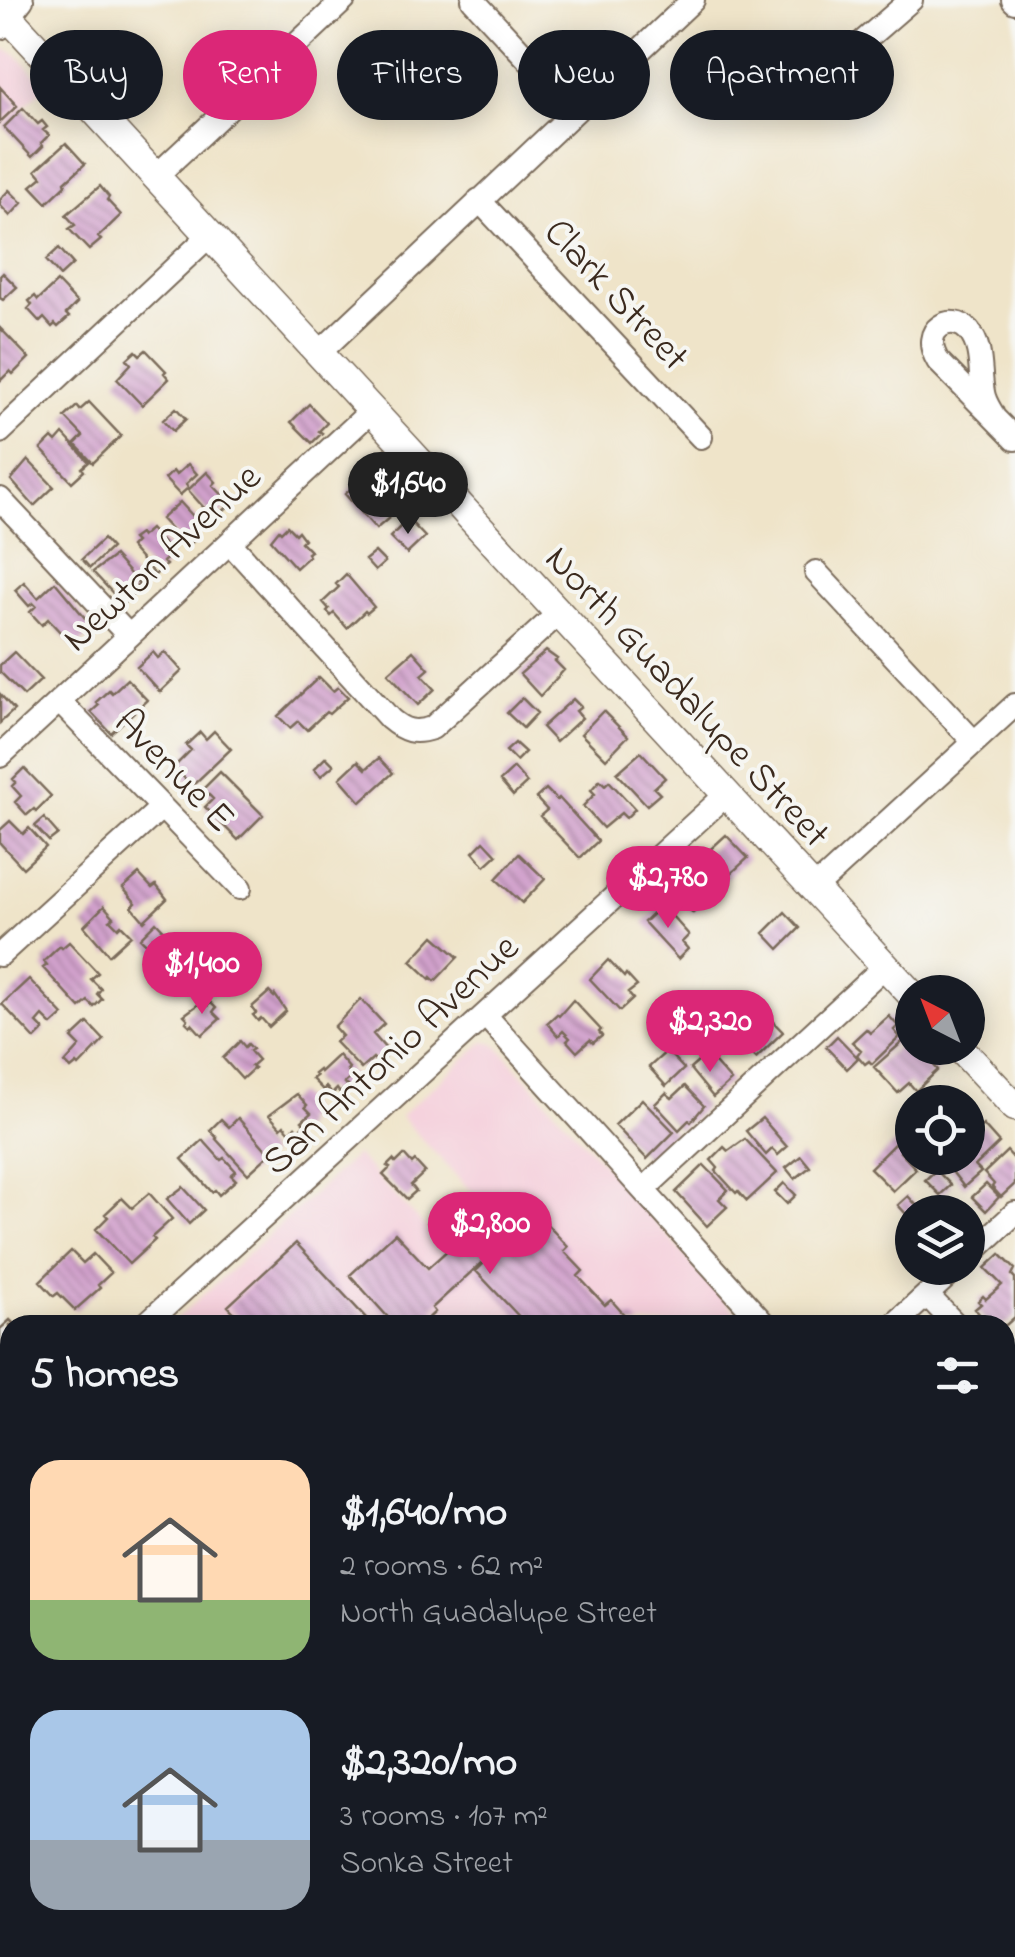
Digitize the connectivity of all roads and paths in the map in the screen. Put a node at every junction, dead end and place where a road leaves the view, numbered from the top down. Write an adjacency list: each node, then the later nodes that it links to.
1 (344, 0): 10 (street)
2 (472, 0): 8 (street)
3 (693, 0): 7 (street)
4 (911, 0): 6 (street)
5 (8, 13): 10 (street, North Guadalupe Street)
6 (876, 30)
7 (650, 40)
8 (518, 49)
9 (564, 120): 11 (street)
10 (155, 177): 12 (street, North Guadalupe Street)
11 (479, 200): 13 (street); 17 (street, Clark Street)
12 (209, 236): 13 (street, North Guadalupe Street); 16 (street)
13 (318, 354): 14 (street, North Guadalupe Street)
14 (371, 411): 20 (street, Newton Avenue); 22 (street, North Guadalupe Street)
15 (992, 414): 18 (street)
16 (0, 432)
17 (701, 437)
18 (1015, 439)
19 (0, 499): 23 (street)
20 (230, 543): 22 (street); 23 (street, Newton Avenue)
21 (816, 572): 26 (street)
22 (560, 613): 28 (street, North Guadalupe Street)
23 (129, 636): 24 (street, Newton Avenue)
24 (59, 701): 27 (street, Newton Avenue); 29 (street, Avenue E)
25 (1015, 705): 26 (street)
26 (974, 742): 31 (street)
27 (0, 756)
28 (728, 794): 31 (street, North Guadalupe Street); 35 (street, San Antonio Avenue)
29 (161, 808): 30 (street, Avenue E); 32 (street)
30 (240, 888)
31 (814, 889): 33 (street, North Guadalupe Street)
32 (0, 955)
33 (885, 966): 34 (street, North Guadalupe Street); 38 (street)
34 (895, 977)
35 (484, 1015): 38 (street); 43 (street, San Antonio Avenue)
36 (976, 1065): 37 (street)
37 (1015, 1107)
38 (643, 1190): 44 (street)
39 (1015, 1212): 40 (street)
40 (985, 1241)
41 (938, 1285): 42 (street)
42 (927, 1295): 45 (street); 46 (street)
43 (156, 1315)
44 (756, 1315)
45 (905, 1315)
46 (946, 1315)

